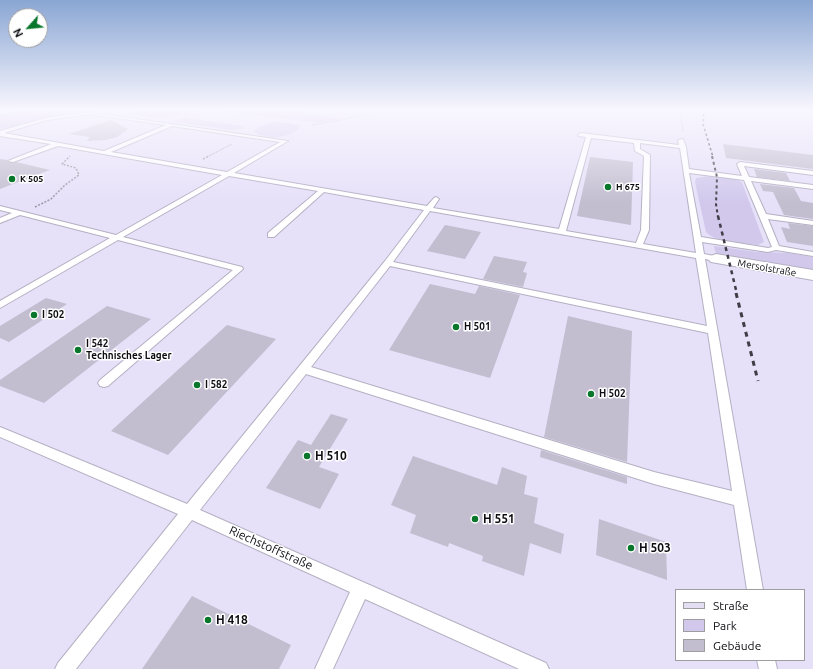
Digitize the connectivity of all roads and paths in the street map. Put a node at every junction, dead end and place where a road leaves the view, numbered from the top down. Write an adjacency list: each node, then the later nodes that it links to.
1 (36, 140): 10 (lane)
2 (133, 140): 12 (lane)
3 (240, 140): 14 (path)
4 (279, 140): 17 (lane)
5 (587, 140): 28 (lane)
6 (629, 140): 8 (lane)
7 (684, 140): 9 (path)
8 (637, 141): 9 (lane); 32 (lane)
9 (682, 143): 15 (lane)
10 (57, 144): 11 (lane); 13 (lane)
11 (68, 146): 12 (lane); 24 (path)
12 (104, 152): 14 (lane)
13 (11, 161)
14 (188, 166): 17 (lane)
15 (687, 171): 18 (lane); 31 (lane)
16 (813, 173): 18 (lane)
17 (229, 174): 20 (lane); 30 (lane)
18 (746, 178): 19 (lane); 25 (lane)
19 (813, 187)
20 (323, 190): 23 (lane); 29 (lane)
21 (436, 199): 23 (lane)
22 (0, 208): 24 (lane)
23 (428, 209): 28 (lane); 37 (lane)
24 (20, 213): 26 (lane); 30 (lane)
25 (763, 216): 27 (lane); 33 (lane)
26 (0, 221)
27 (813, 223)
28 (562, 233): 32 (lane)
29 (271, 235)
30 (118, 237): 39 (lane); 42 (lane)
31 (698, 239): 33 (lane); 35 (lane)
32 (638, 245): 35 (lane)
33 (776, 248): 34 (lane)
34 (813, 254)
35 (700, 256): 36 (lane); 40 (lane)
36 (719, 259): 38 (street, Mersolstraße)
37 (388, 263): 40 (lane); 41 (lane)
38 (813, 276)
39 (0, 305)
40 (713, 332): 44 (lane)
41 (303, 369): 44 (lane); 45 (lane)
42 (104, 383)
43 (0, 432): 45 (lane, Riechstoffstraße)
44 (741, 500): 47 (lane)
45 (189, 512): 46 (lane, Riechstoffstraße); 48 (lane)
46 (361, 588): 49 (lane); 50 (lane, Riechstoffstraße)
47 (755, 589)
48 (64, 669)
49 (324, 669)
50 (540, 669)

